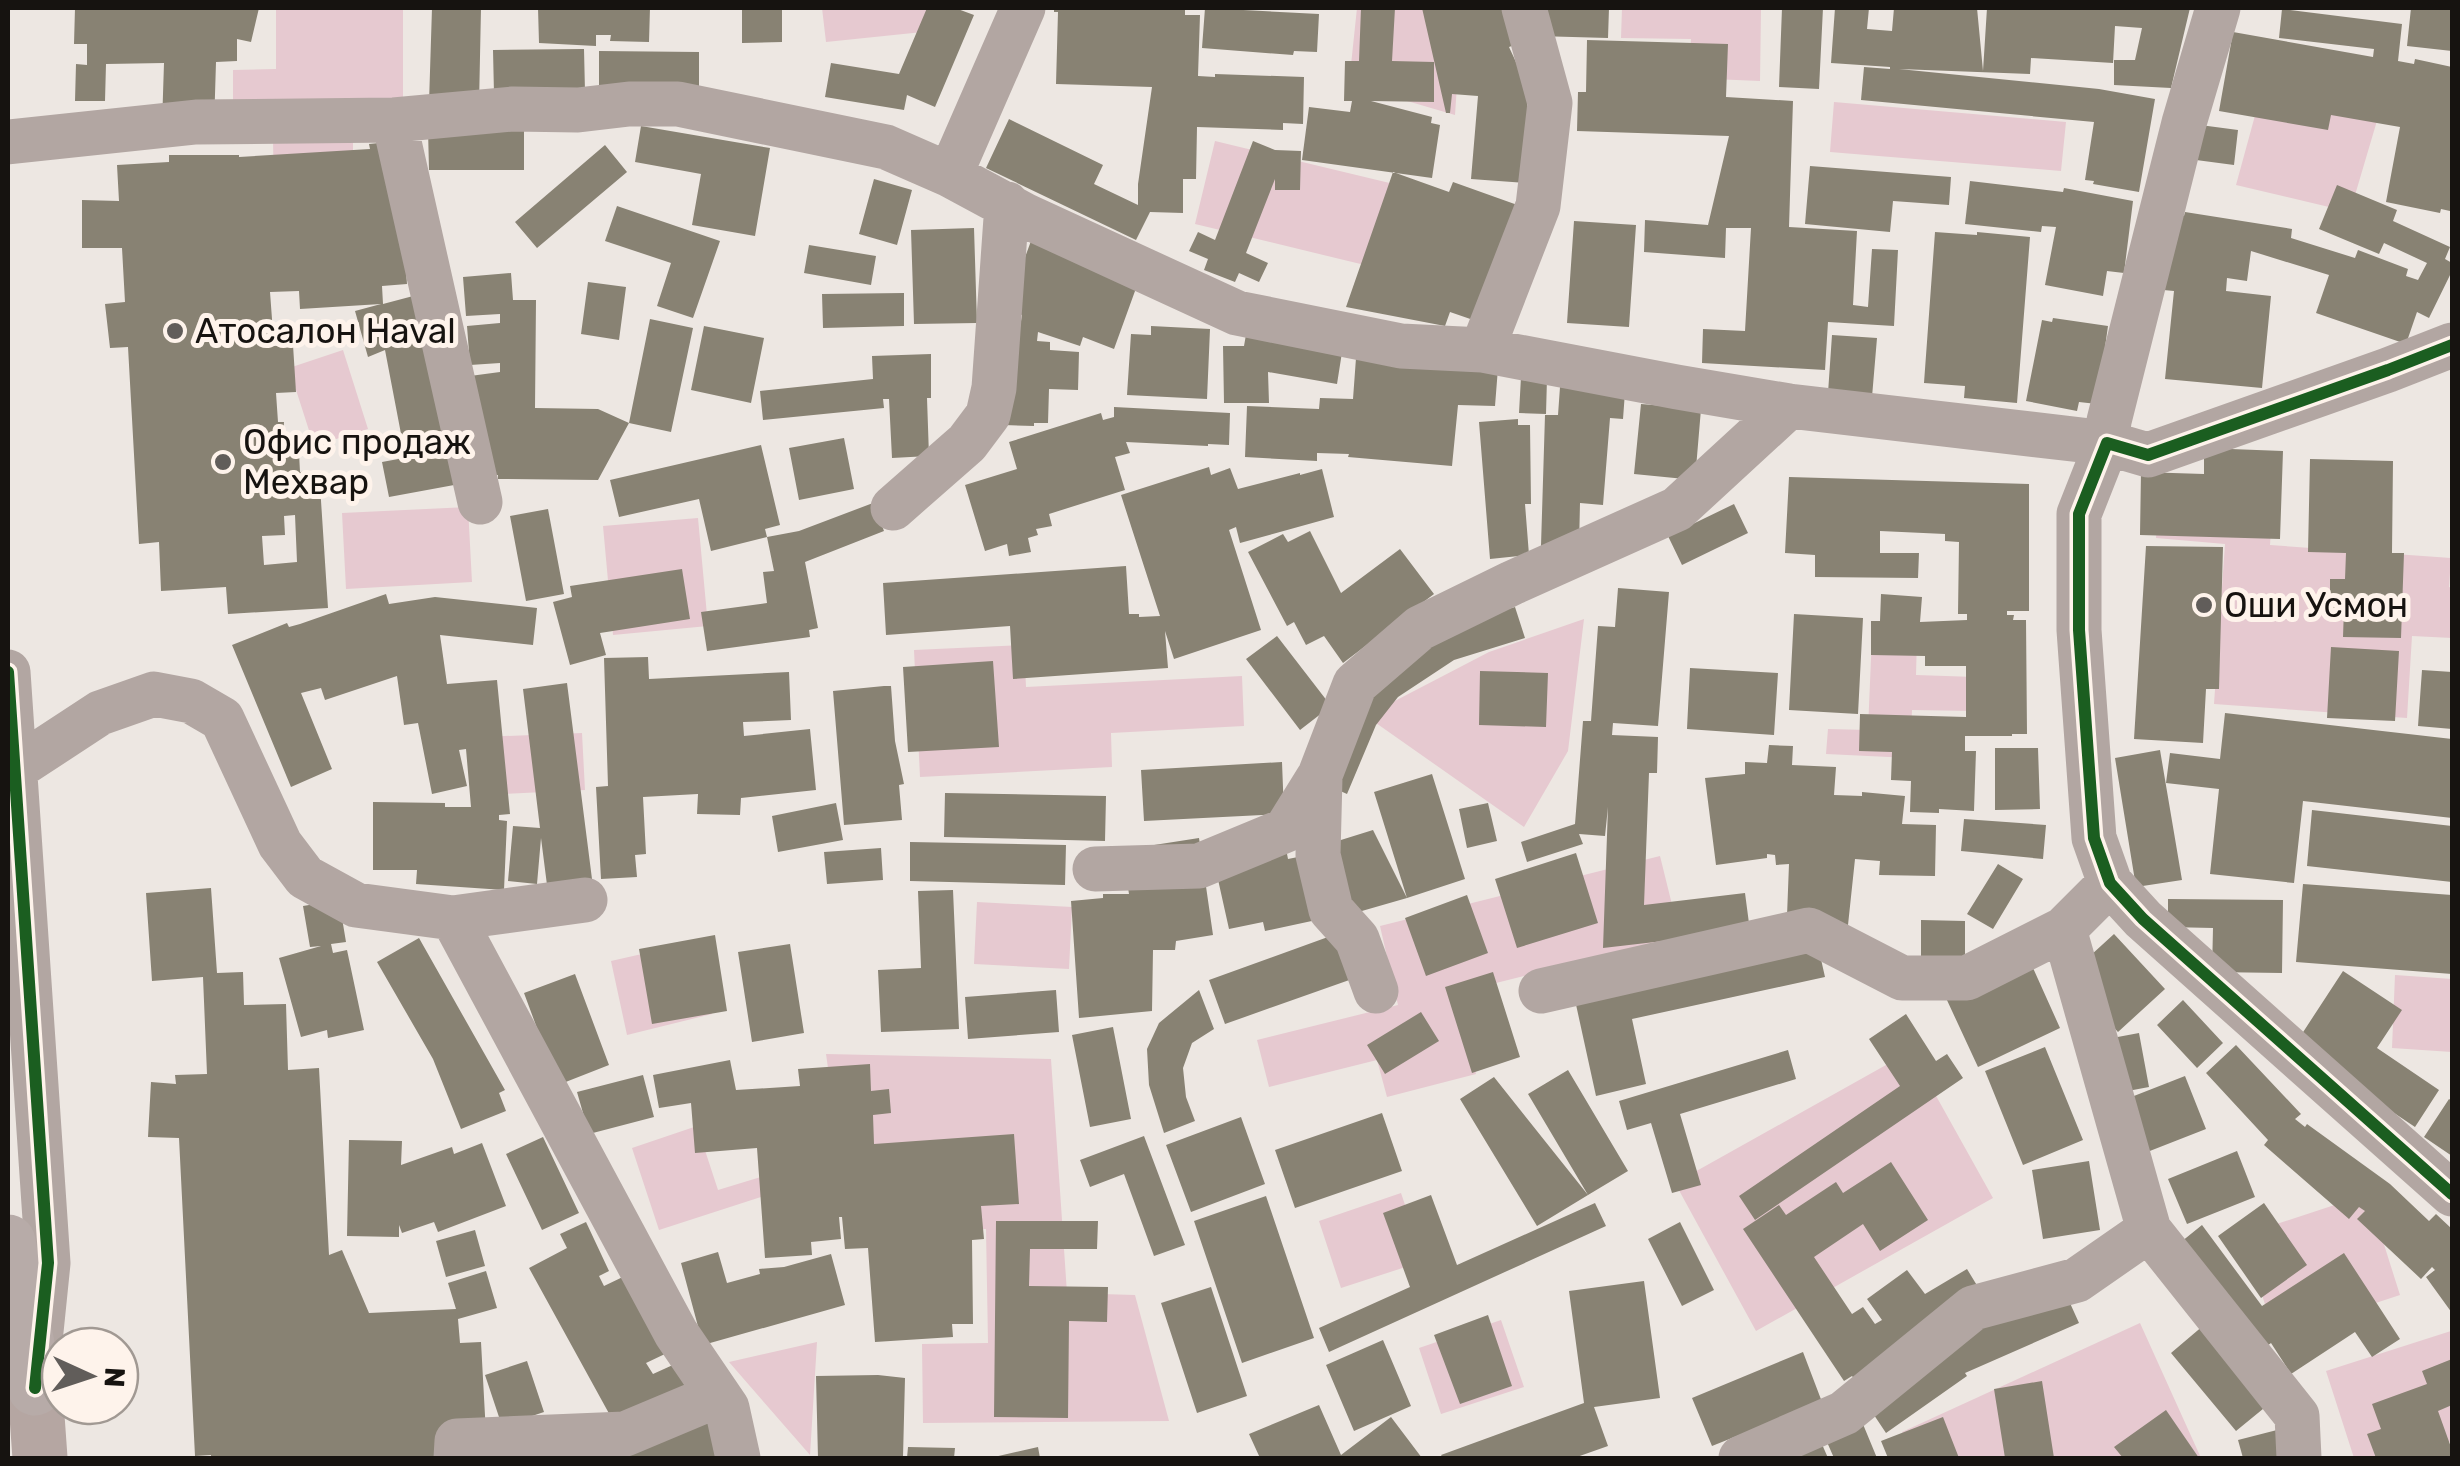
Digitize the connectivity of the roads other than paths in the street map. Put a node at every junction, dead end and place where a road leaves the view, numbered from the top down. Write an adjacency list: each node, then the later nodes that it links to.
1 (1022, 8): 6 (street)
2 (1524, 8): 9 (street)
3 (2218, 8): 11 (street)
4 (394, 120): 5 (street); 6 (street); 12 (street)
5 (8, 142)
6 (950, 175): 7 (street)
7 (1007, 204): 9 (street); 13 (street)
8 (2452, 345): 11 (street)
9 (1482, 350): 10 (street)
10 (1789, 406): 11 (street); 16 (street)
11 (2108, 444): 18 (street)
12 (480, 502)
13 (893, 508)
14 (8, 672): 15 (street)
15 (13, 770): 20 (street); 27 (street)
16 (1320, 775): 17 (street); 22 (street)
17 (1095, 869)
18 (2110, 883): 21 (street); 24 (street)
19 (585, 900): 20 (street)
20 (453, 918): 28 (street)
21 (2064, 929): 23 (street); 25 (street)
22 (1376, 990)
23 (1541, 991)
24 (2452, 1194)
25 (2149, 1230): 32 (street); 33 (street)
26 (8, 1242): 27 (highway)
27 (35, 1388): 29 (main road)
28 (718, 1395): 30 (street); 31 (street)
29 (40, 1458)
30 (456, 1458)
31 (738, 1458)
32 (1741, 1458)
33 (2300, 1458)

